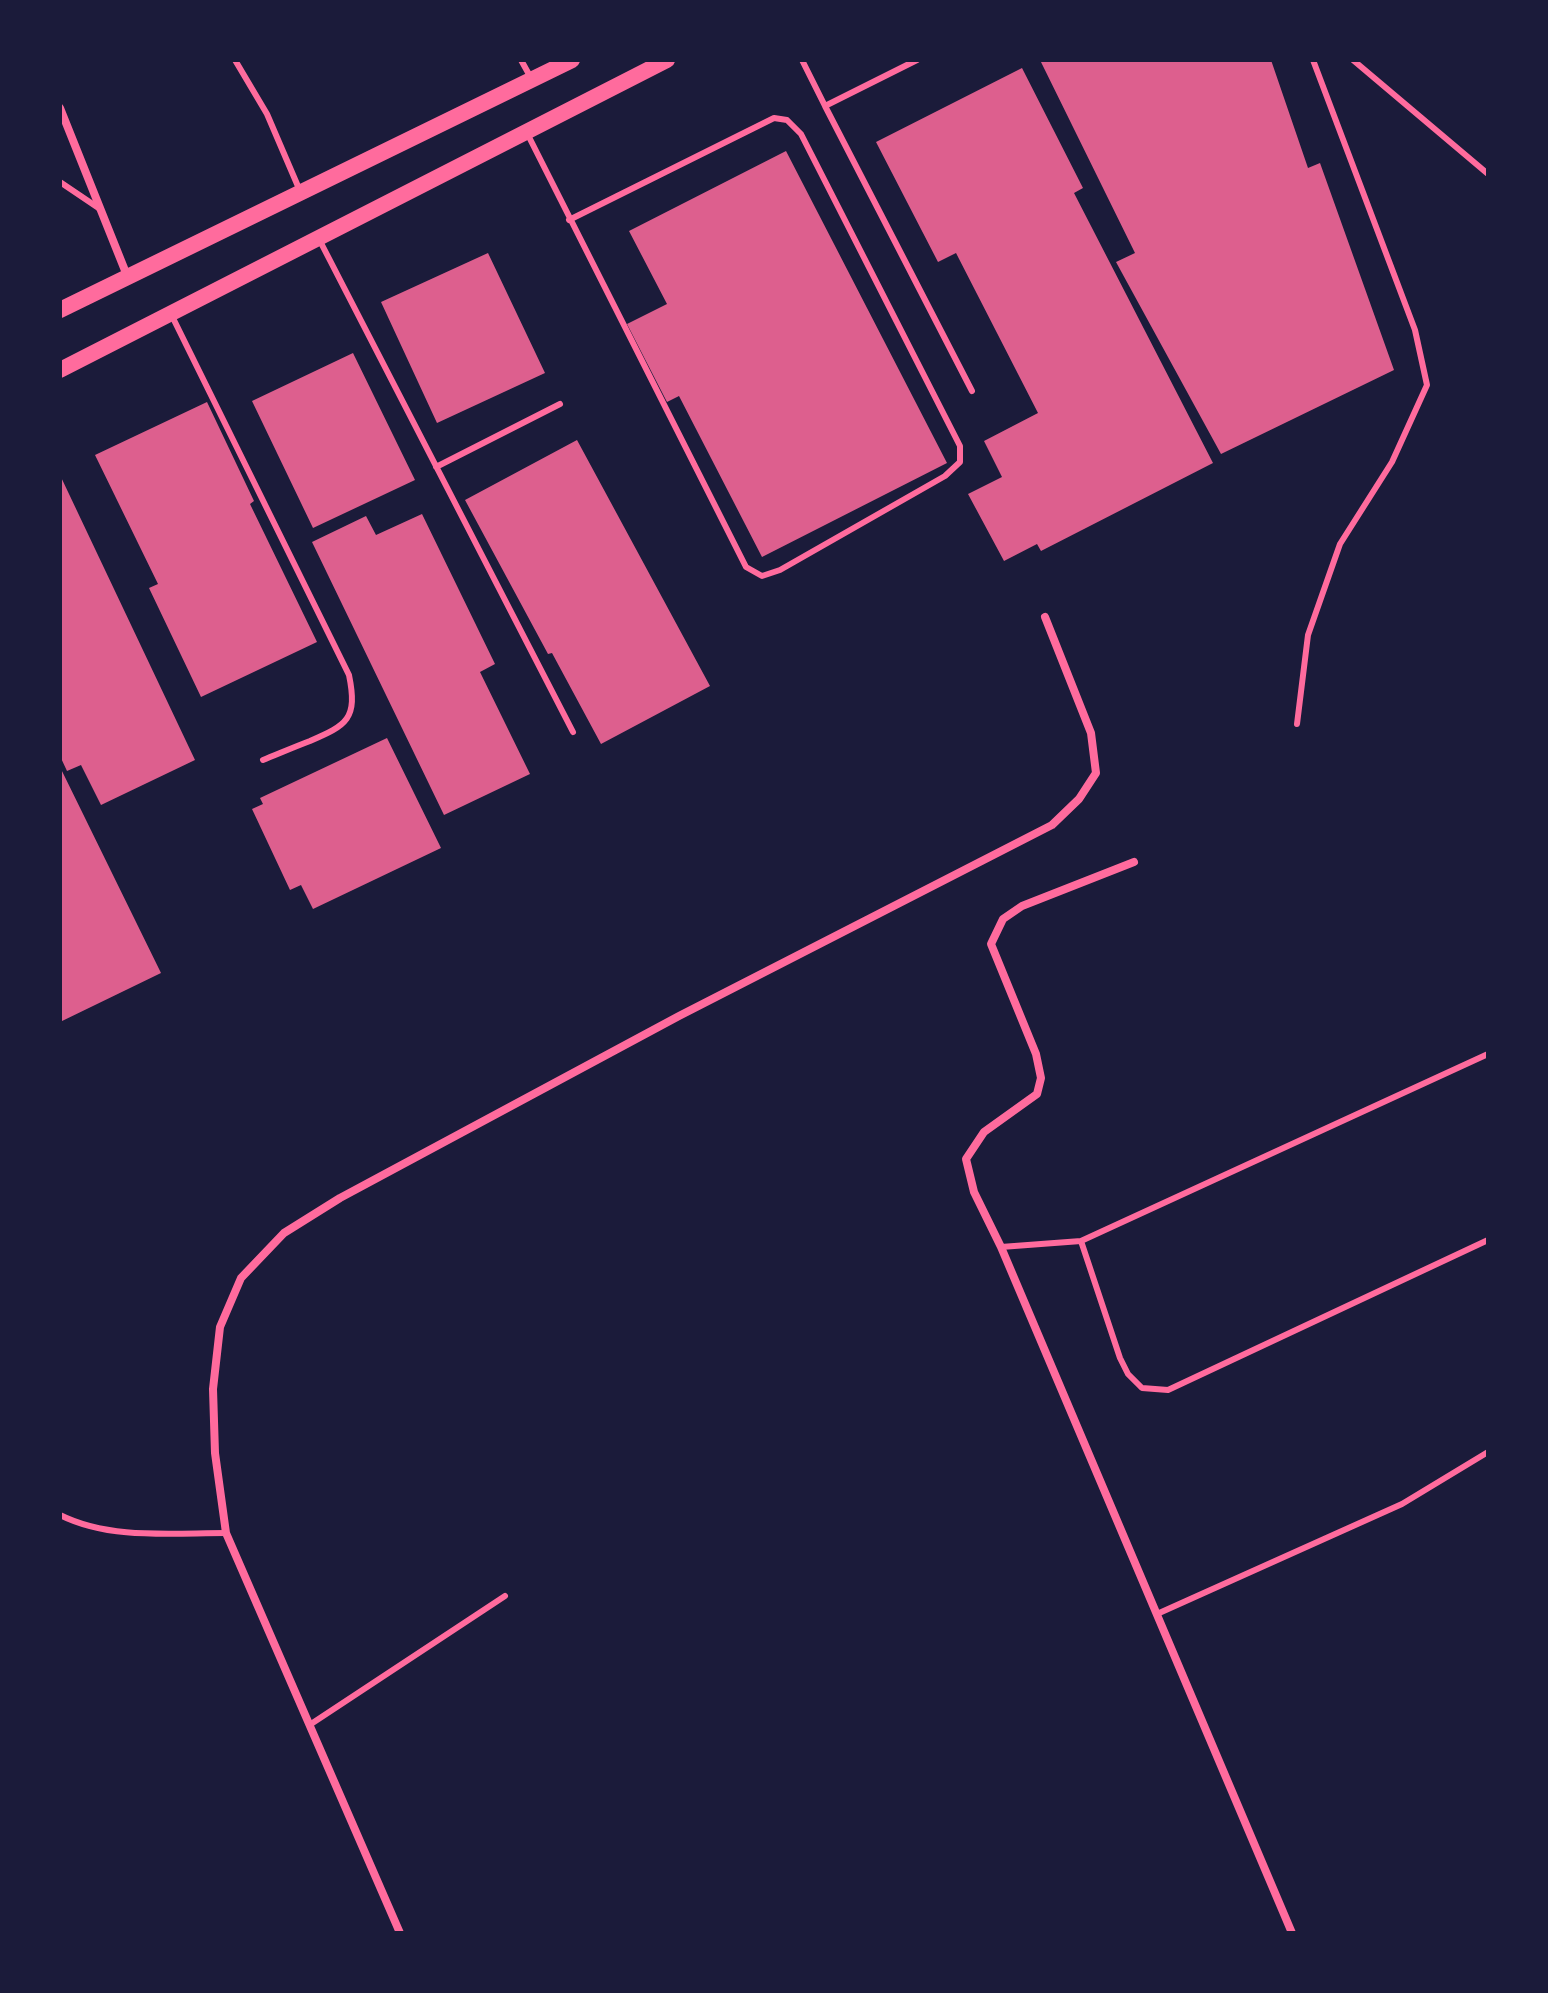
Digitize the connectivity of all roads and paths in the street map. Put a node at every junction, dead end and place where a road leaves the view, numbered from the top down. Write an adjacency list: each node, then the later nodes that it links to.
1 (235, 60): 15 (lane)
2 (521, 60): 9 (lane)
3 (572, 60): 9 (main road)
4 (667, 60): 12 (main road)
5 (802, 60): 10 (lane)
6 (917, 60): 10 (lane)
7 (1313, 60): 27 (lane)
8 (1353, 60): 13 (lane)
9 (533, 81): 15 (main road)
10 (825, 106): 23 (lane)
11 (60, 108): 16 (street)
12 (527, 133): 17 (lane); 18 (main road)
13 (1488, 174)
14 (60, 182): 16 (lane)
15 (300, 191): 19 (main road)
16 (101, 210): 19 (street)
17 (569, 220): 17 (lane)
18 (319, 239): 21 (main road); 25 (lane)
19 (128, 278): 20 (main road)
20 (60, 310)
21 (171, 312): 22 (main road); 29 (lane)
22 (60, 370)
23 (972, 391)
24 (560, 404): 25 (lane)
25 (436, 467): 28 (lane)
26 (1045, 617): 37 (street)
27 (1297, 724)
28 (573, 732)
29 (263, 760)
30 (1134, 862): 34 (street)
31 (1488, 1054): 33 (lane)
32 (1488, 1240): 33 (lane)
33 (1081, 1241): 34 (lane)
34 (1001, 1247): 39 (street)
35 (1488, 1452): 39 (lane)
36 (60, 1515): 37 (lane)
37 (226, 1533): 40 (street)
38 (505, 1596): 40 (lane)
39 (1157, 1614): 42 (street)
40 (311, 1724): 41 (street)
41 (400, 1933)
42 (1292, 1933)

